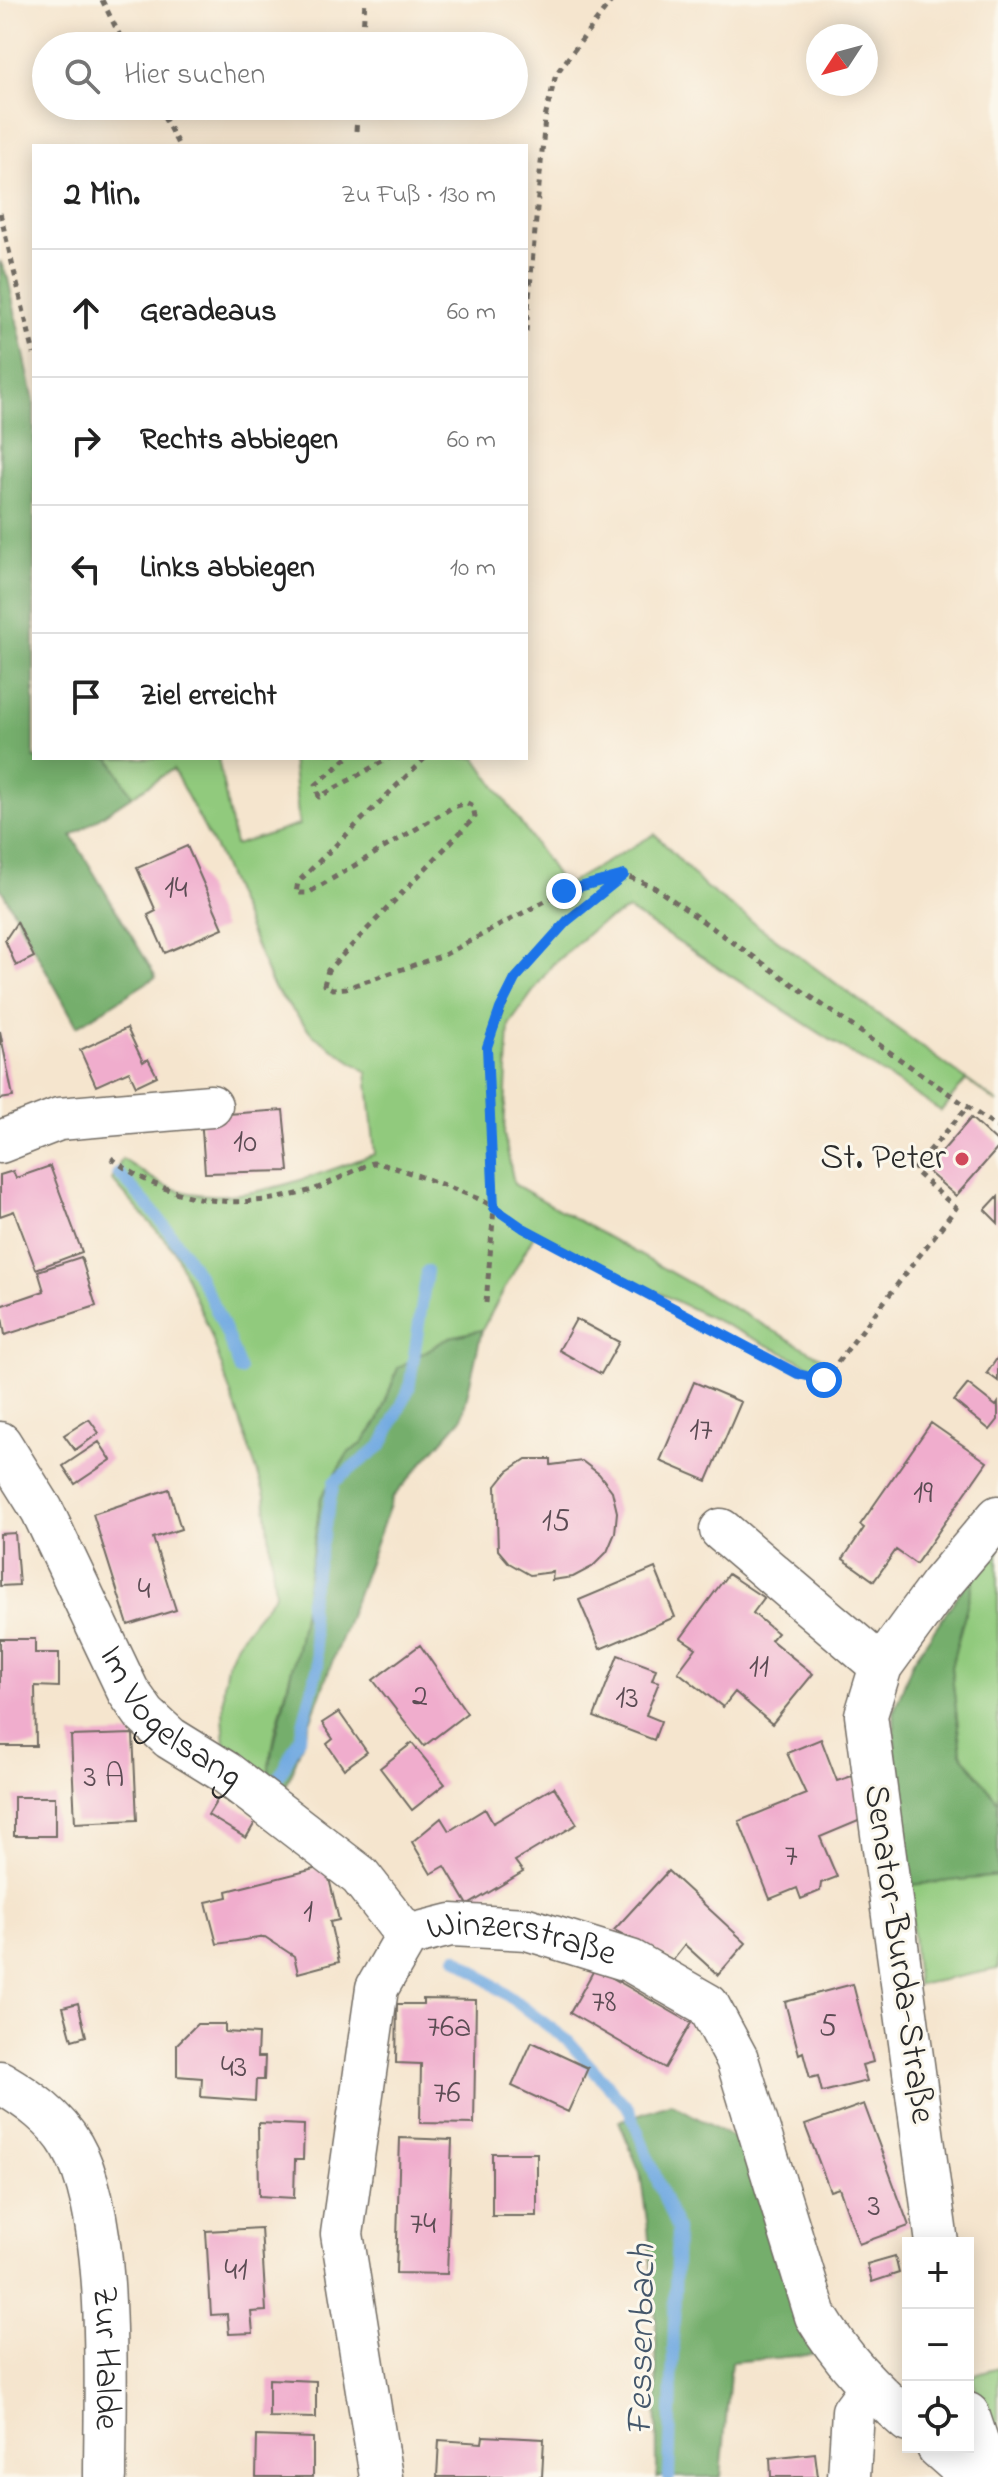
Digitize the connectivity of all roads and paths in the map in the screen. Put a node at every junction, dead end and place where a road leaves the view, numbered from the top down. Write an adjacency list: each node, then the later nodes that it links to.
1 (102, 0): 4 (path)
2 (365, 0): 5 (path)
3 (612, 0): 11 (path)
4 (118, 32)
5 (363, 32)
6 (165, 120): 9 (path)
7 (357, 120): 8 (path)
8 (356, 131)
9 (178, 144)
10 (0, 213): 12 (path)
11 (528, 312)
12 (32, 346)
13 (345, 760): 14 (path)
14 (385, 760)
15 (423, 760): 16 (path)
16 (624, 875): 17 (path); 22 (path)
17 (969, 1105): 20 (path); 22 (path)
18 (211, 1106): 19 (street)
19 (59, 1119): 21 (street); 22 (path)
20 (998, 1128)
21 (0, 1142)
22 (494, 1208): 23 (path)
23 (486, 1303)
24 (0, 1443): 28 (street, Im Vogelsang)
25 (998, 1517): 27 (street, Senator-Burda-Straße)
26 (721, 1530): 27 (street)
27 (881, 1666): 30 (street, Senator-Burda-Straße)
28 (407, 1936): 31 (street, Winzerstraße); 36 (street, Winzerstraße)
29 (0, 2082): 35 (street, Zur Halde)
30 (936, 2237)
31 (889, 2385): 32 (street); 37 (street)
32 (902, 2410)
33 (974, 2432): 39 (street)
34 (945, 2453): 38 (street)
35 (105, 2477)
36 (381, 2477)
37 (849, 2477)
38 (972, 2477)
39 (989, 2477)

